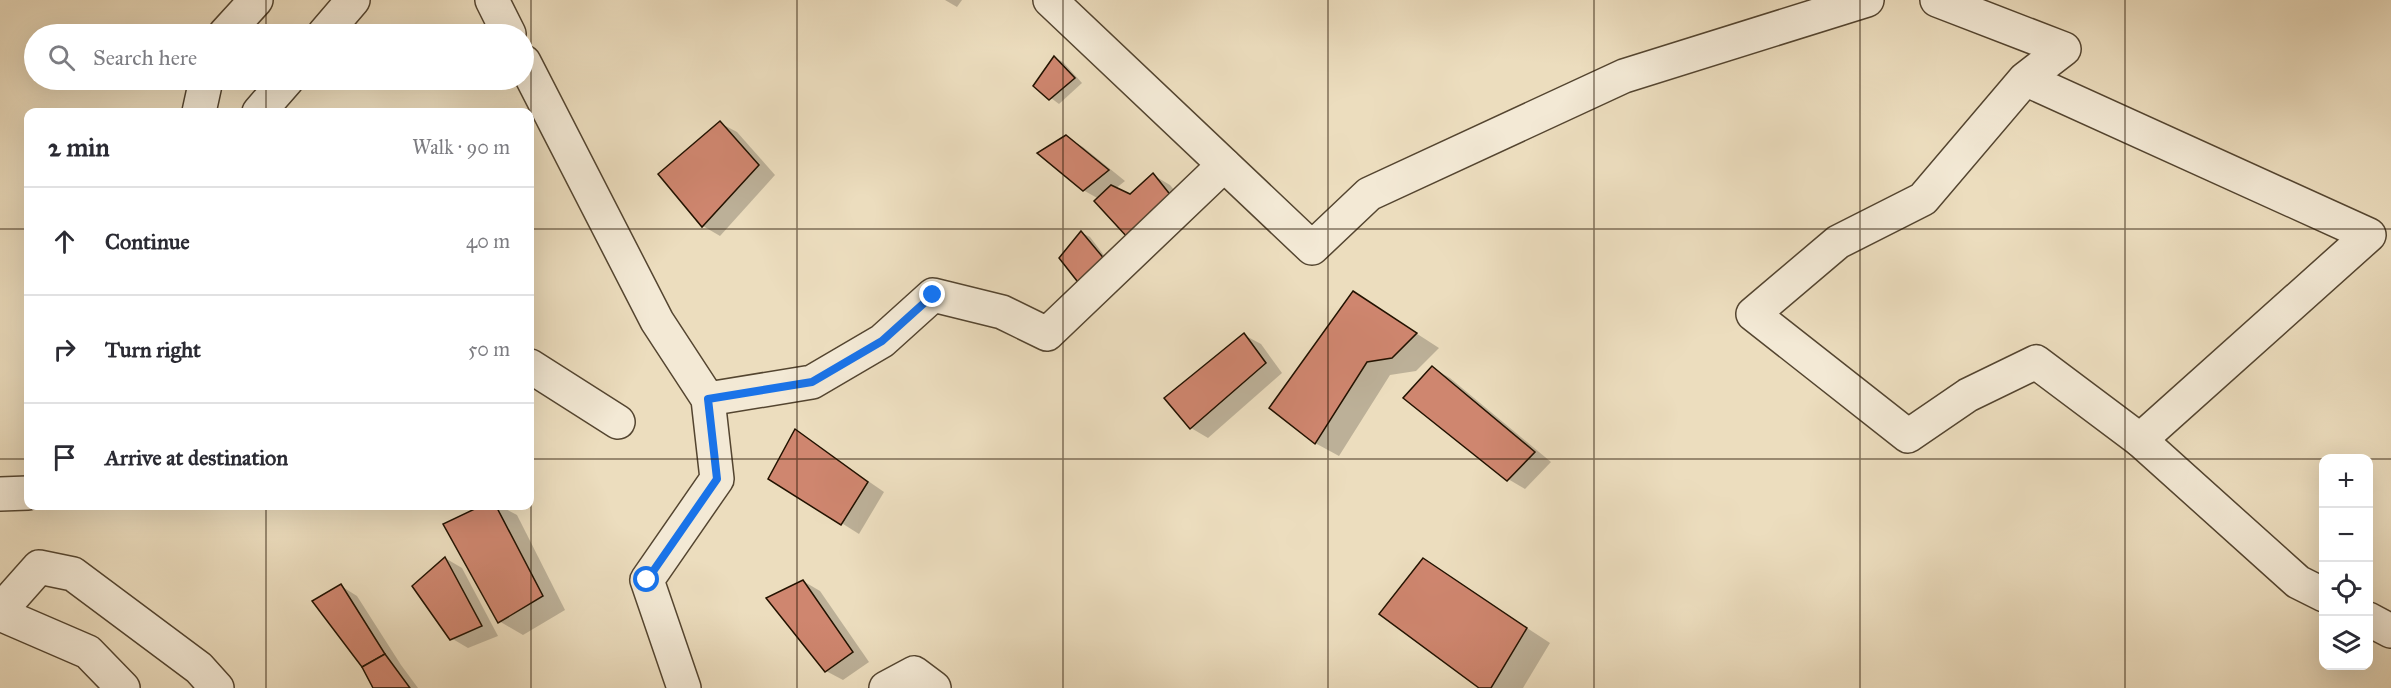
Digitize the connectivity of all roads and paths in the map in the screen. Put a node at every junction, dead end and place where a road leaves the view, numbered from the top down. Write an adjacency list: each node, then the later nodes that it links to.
1 (256, 0): 7 (street)
2 (352, 0): 8 (street)
3 (492, 0): 9 (street)
4 (1050, 0): 16 (street)
5 (1867, 0): 16 (street)
6 (1936, 0): 10 (street)
7 (234, 24)
8 (332, 24)
9 (504, 24)
10 (2025, 79): 17 (street); 21 (street)
11 (534, 81): 19 (street)
12 (204, 90): 14 (street)
13 (278, 90): 15 (street)
14 (200, 108)
15 (262, 108)
16 (1224, 165): 19 (street)
17 (2380, 240): 21 (street)
18 (534, 369): 20 (street)
19 (708, 399): 30 (street)
20 (618, 422)
21 (2140, 440): 24 (street)
22 (24, 493): 23 (street)
23 (0, 494)
24 (2319, 592)
25 (0, 612): 28 (street); 29 (street)
26 (2373, 622): 27 (street)
27 (2391, 631)
28 (123, 688)
29 (217, 688)
30 (684, 688)
31 (886, 688): 32 (street)
32 (934, 688)

